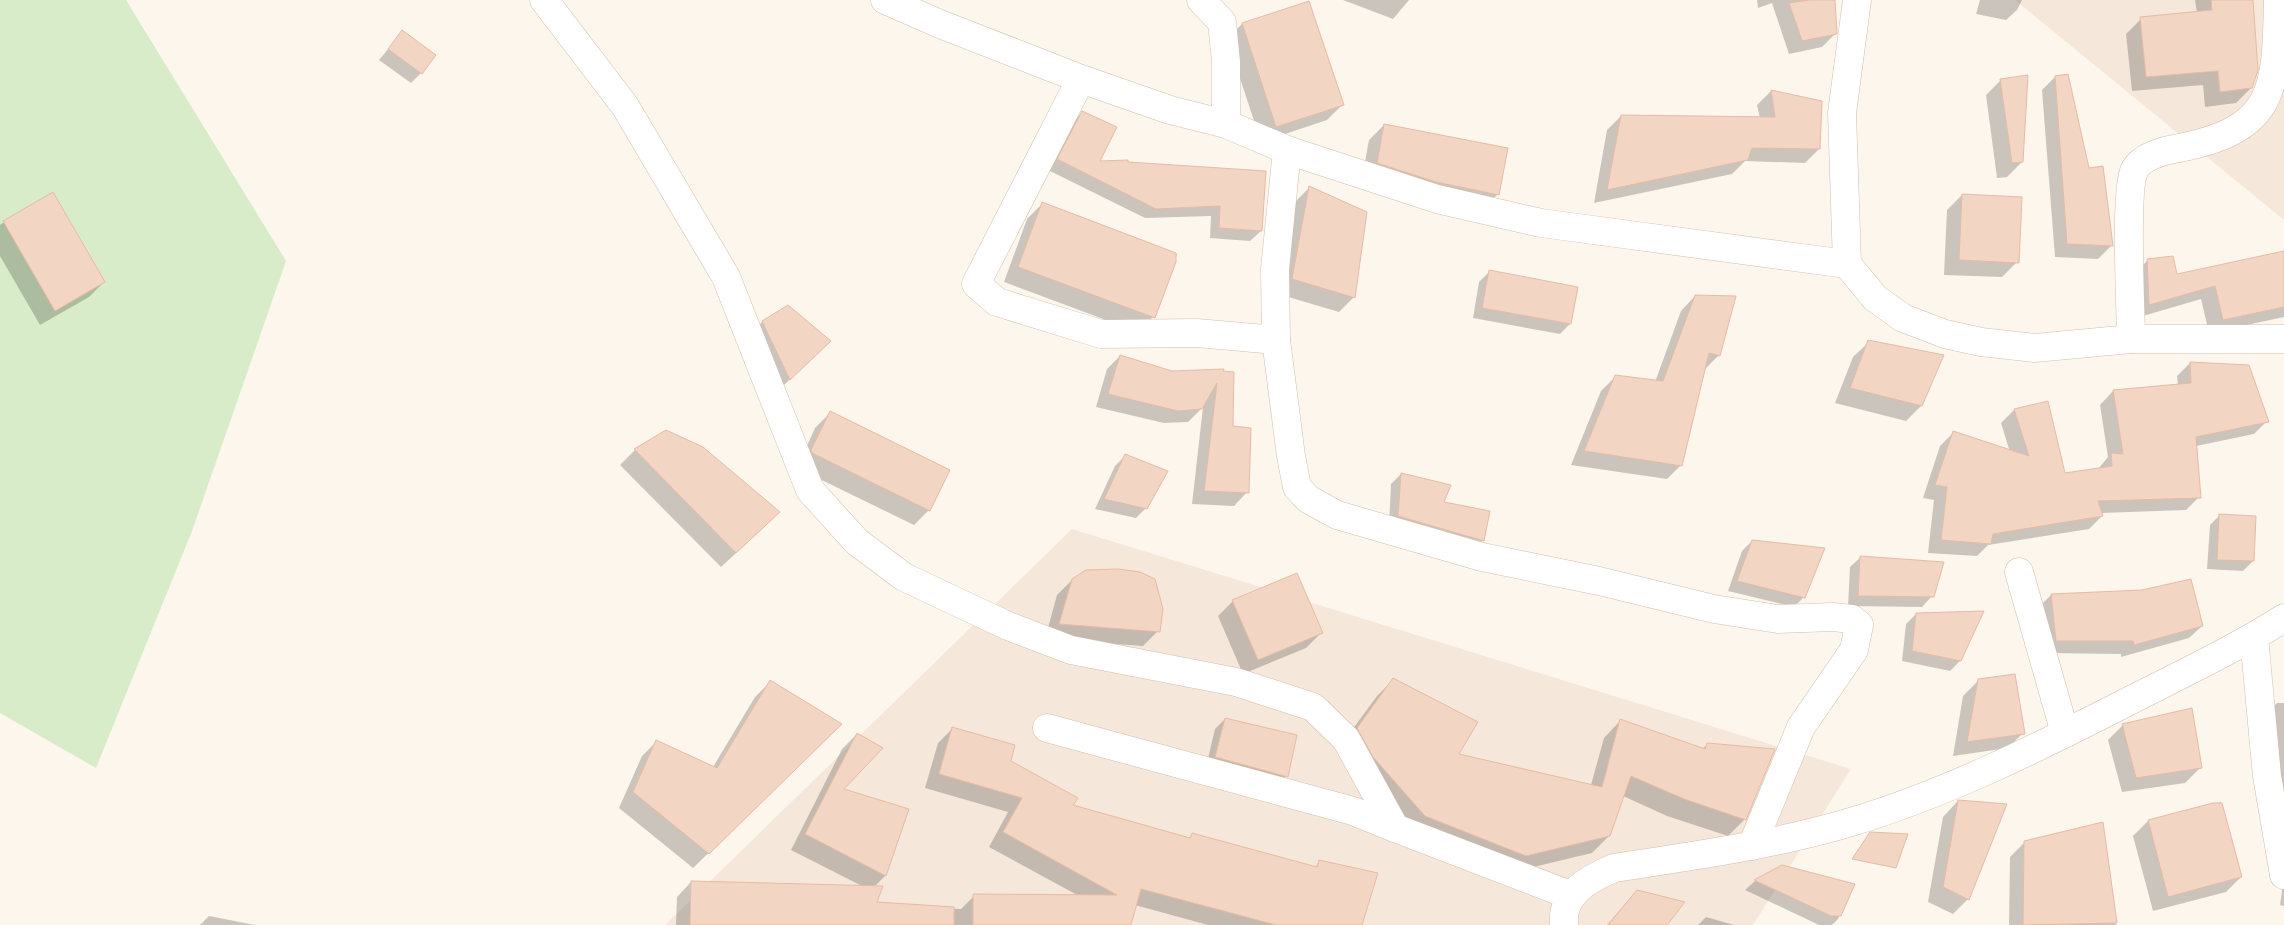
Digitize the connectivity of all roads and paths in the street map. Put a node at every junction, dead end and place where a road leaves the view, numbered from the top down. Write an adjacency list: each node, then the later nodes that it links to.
1 (544, 0): 18 (street)
2 (885, 0): 6 (street)
3 (1201, 0): 7 (street)
4 (1858, 0): 9 (street)
5 (2278, 0): 10 (street)
6 (1081, 79): 7 (street); 12 (street)
7 (1226, 124): 8 (street)
8 (1287, 150): 9 (street); 12 (street)
9 (1847, 264): 10 (street)
10 (2131, 339): 11 (street)
11 (2284, 339)
12 (1276, 340): 19 (street)
13 (2019, 572): 17 (street)
14 (2284, 618): 15 (street)
15 (2254, 637): 17 (street); 20 (street)
16 (1047, 728): 18 (street)
17 (2066, 733): 19 (street)
18 (1395, 828): 21 (street)
19 (1752, 846): 21 (street)
20 (2284, 875)
21 (1570, 896): 22 (street)
22 (1564, 925)

